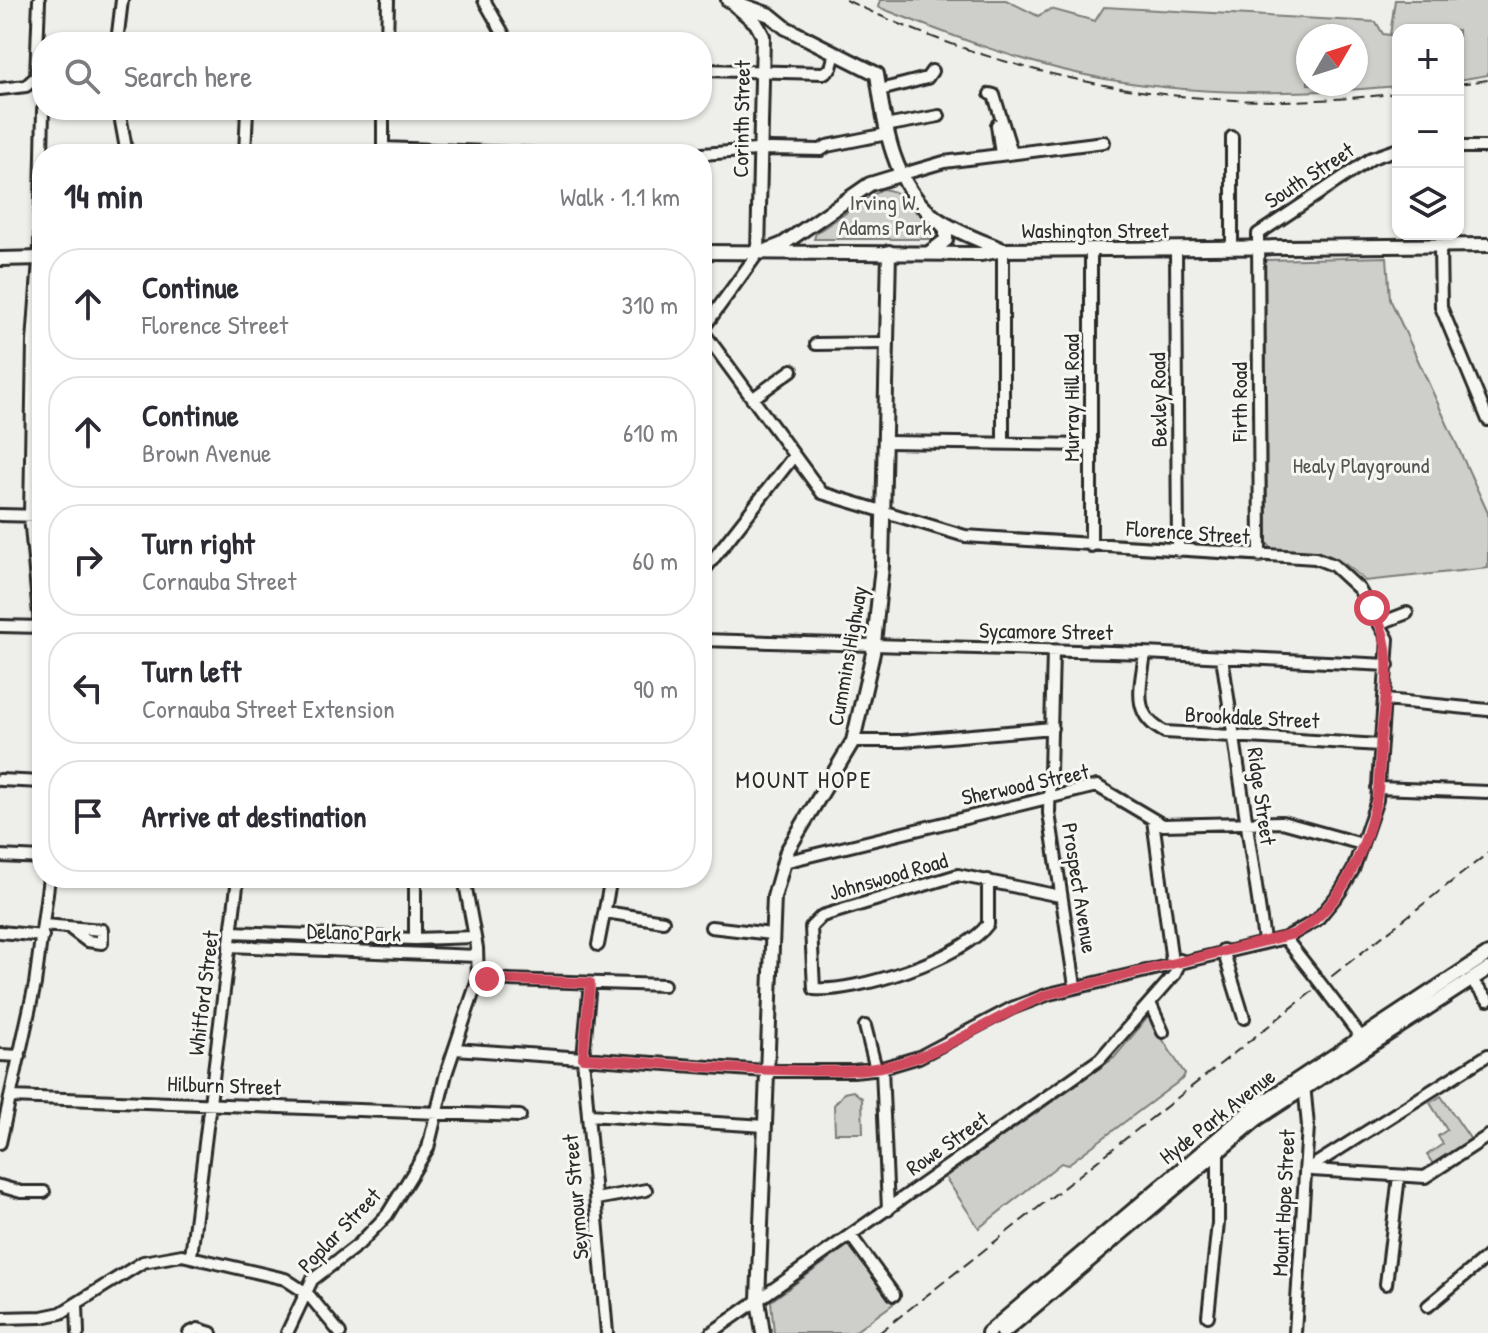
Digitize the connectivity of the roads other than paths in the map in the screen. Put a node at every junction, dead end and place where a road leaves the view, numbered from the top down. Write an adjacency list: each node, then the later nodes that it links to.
1 (39, 0): 9 (street)
2 (122, 0): 10 (street)
3 (388, 0): 11 (street)
4 (484, 0): 12 (street)
5 (755, 0): 7 (main road)
6 (732, 1): 7 (main road); 13 (main road, Corinth Street)
7 (770, 15): 8 (main road)
8 (786, 28): 13 (main road); 14 (main road)
9 (38, 32)
10 (118, 32)
11 (387, 32)
12 (502, 32)
13 (763, 36): 16 (main road, Corinth Street)
14 (835, 53): 16 (street); 20 (main road)
15 (712, 70): 16 (street)
16 (761, 71): 36 (main road, Corinth Street)
17 (932, 71): 20 (street)
18 (32, 81): 19 (street)
19 (0, 89)
20 (880, 90): 26 (main road)
21 (939, 116): 26 (street)
22 (43, 120): 29 (street)
23 (121, 120): 30 (street)
24 (247, 120): 31 (street)
25 (383, 120): 32 (street)
26 (886, 130): 36 (street); 38 (main road)
27 (1232, 137): 43 (street)
28 (1104, 142): 38 (street)
29 (42, 144)
30 (125, 144)
31 (245, 144)
32 (383, 144)
33 (1464, 147): 34 (street)
34 (1488, 147)
35 (1392, 151): 45 (street, South Street)
36 (761, 152): 37 (street); 51 (main road, Corinth Street)
37 (712, 154)
38 (903, 174): 39 (main road); 40 (main road)
39 (937, 219): 46 (main road); 52 (main road)
40 (815, 222): 49 (main road); 51 (main road)
41 (1488, 245): 42 (main road, Washington Street)
42 (1440, 246): 45 (main road, Washington Street); 61 (street)
43 (1232, 248): 44 (main road, Washington Street); 45 (main road, Washington Street)
44 (1176, 249): 47 (main road, Washington Street); 70 (street, Bexley Road)
45 (1258, 249): 71 (street, Firth Road)
46 (1003, 250): 47 (main road, Washington Street); 52 (main road, Washington Street); 63 (street)
47 (1091, 250): 64 (street, Murray Hill Road)
48 (712, 252): 51 (main road, Washington Street)
49 (823, 252): 50 (main road, Washington Street); 51 (main road, Washington Street)
50 (889, 252): 52 (main road, Washington Street); 56 (main road, Cummins Highway)
51 (758, 253): 55 (street)
52 (929, 253)
53 (32, 258): 54 (main road)
54 (0, 259)
55 (712, 316)
56 (887, 343): 58 (street); 62 (main road, Cummins Highway)
57 (712, 344): 60 (street, Florence Street)
58 (816, 344)
59 (792, 370): 60 (street)
60 (752, 399): 65 (street, Florence Street)
61 (1488, 420)
62 (885, 442): 63 (street); 66 (main road, Cummins Highway)
63 (1003, 443): 64 (street)
64 (1091, 445): 69 (street, Murray Hill Road)
65 (793, 457): 66 (street, Florence Street); 72 (street)
66 (884, 513): 69 (street, Florence Street); 78 (main road, Cummins Highway)
67 (0, 515): 68 (street)
68 (32, 516)
69 (1091, 546): 70 (street, Florence Street)
70 (1178, 551): 71 (street, Florence Street)
71 (1260, 556): 74 (street, Florence Street)
72 (712, 560)
73 (1407, 613): 74 (street)
74 (1381, 623): 82 (street, Florence Street)
75 (0, 626): 76 (street)
76 (32, 627)
77 (712, 640): 78 (street, Sycamore Street)
78 (874, 647): 79 (street, Sycamore Street); 87 (main road, Cummins Highway)
79 (1053, 652): 80 (street, Sycamore Street); 85 (street, Prospect Avenue)
80 (1145, 653): 81 (street, Sycamore Street); 86 (street, Brookdale Street)
81 (1222, 657): 82 (street, Sycamore Street); 86 (street, Ridge Street)
82 (1388, 665): 83 (street, Florence Street)
83 (1385, 700): 84 (street); 88 (street, Florence Street)
84 (1488, 710)
85 (1052, 728): 87 (street); 93 (street, Prospect Avenue)
86 (1233, 737): 88 (street, Brookdale Street); 95 (street, Ridge Street)
87 (853, 741): 99 (main road, Cummins Highway)
88 (1380, 745): 91 (street, Florence Street)
89 (0, 780): 90 (street)
90 (32, 782)
91 (1377, 788): 92 (street); 96 (street, Florence Street)
92 (1488, 792)
93 (1048, 796): 94 (street, Sherwood Street); 99 (street, Sherwood Street); 106 (street, Prospect Avenue)
94 (1153, 820): 95 (street, Sherwood Street); 124 (street)
95 (1245, 822): 96 (street, Sherwood Street); 118 (street, Ridge Street)
96 (1362, 844): 116 (street, Florence Street)
97 (0, 856): 98 (street)
98 (32, 858)
99 (784, 862): 114 (main road, Cummins Highway)
100 (988, 880): 100 (street, Johnswood Road); 106 (street, Johnswood Road)
101 (48, 888): 111 (street)
102 (237, 888): 113 (street, Whitford Street)
103 (415, 888): 117 (street)
104 (466, 888): 115 (street, Poplar Street)
105 (609, 888): 107 (street)
106 (1060, 896): 130 (street, Prospect Avenue)
107 (605, 912): 108 (street); 119 (street)
108 (663, 921)
109 (711, 927): 114 (street)
110 (71, 929): 111 (street)
111 (43, 930): 112 (street); 140 (street)
112 (0, 932)
113 (231, 932): 117 (street, Delano Park); 120 (street, Whitford Street)
114 (771, 934): 143 (main road, Cummins Highway)
115 (475, 937): 117 (street, Delano Park); 123 (street, Poplar Street)
116 (1285, 938): 118 (street); 136 (street, bridge)
117 (415, 939)
118 (1264, 940): 121 (street)
119 (598, 945)
120 (229, 946): 123 (street, Delano Park); 146 (street, Whitford Street)
121 (1223, 950): 124 (street); 133 (street)
122 (1488, 954): 136 (main road, Hyde Park Avenue)
123 (477, 956): 126 (street, Poplar Street)
124 (1176, 961): 130 (street); 132 (street, Rowe Street)
125 (1488, 969): 127 (main road, Hyde Park Avenue)
126 (478, 979): 128 (street); 137 (street, Poplar Street)
127 (1471, 980): 131 (street); 136 (main road, Hyde Park Avenue)
128 (590, 983): 129 (street); 141 (street, Seymour Street)
129 (664, 985)
130 (1075, 986): 142 (street)
131 (1488, 1000)
132 (1150, 1003): 135 (street); 160 (street, Rowe Street)
133 (1244, 1018)
134 (865, 1026): 142 (street)
135 (1163, 1032)
136 (1364, 1041): 144 (main road, Hyde Park Avenue)
137 (455, 1049): 141 (street); 147 (street, Poplar Street)
138 (0, 1055): 140 (street)
139 (1488, 1055): 154 (street)
140 (20, 1056): 145 (street)
141 (583, 1058): 143 (street); 148 (street, Seymour Street)
142 (879, 1068): 143 (street); 160 (street)
143 (766, 1071): 150 (main road, Cummins Highway)
144 (1302, 1082): 153 (main road, Hyde Park Avenue); 154 (street, Mount Hope Street)
145 (11, 1097): 146 (street, Hilburn Street); 152 (street)
146 (211, 1102): 147 (street, Hilburn Street); 162 (street, Whitford Street)
147 (437, 1111): 149 (street, Hilburn Street); 165 (street, Poplar Street)
148 (589, 1115): 150 (street); 159 (street, Seymour Street)
149 (520, 1116)
150 (765, 1126): 167 (main road, Cummins Highway)
151 (1488, 1136): 155 (street)
152 (0, 1143)
153 (1217, 1145): 170 (street); 180 (main road, Hyde Park Avenue); 181 (main road, Hyde Park Avenue)
154 (1306, 1170): 155 (street); 182 (street, Mount Hope Street)
155 (1399, 1176): 164 (street)
156 (0, 1186): 158 (street)
157 (646, 1190): 159 (street)
158 (44, 1192)
159 (596, 1199): 177 (street, Seymour Street)
160 (888, 1210): 161 (street, Rowe Street)
161 (851, 1236): 166 (street); 167 (street, Rowe Street)
162 (191, 1256): 165 (street, Poplar Street); 168 (street, Poplar Street)
163 (1488, 1256): 169 (street)
164 (1386, 1284)
165 (308, 1294): 175 (street); 176 (street)
166 (894, 1295)
167 (758, 1300): 178 (street, Rowe Street); 179 (main road, Cummins Highway)
168 (77, 1305): 171 (street, Poplar Street); 172 (street)
169 (1428, 1306)
170 (1208, 1316)
171 (0, 1318)
172 (78, 1333)
173 (189, 1333): 174 (street)
174 (211, 1333)
175 (287, 1333)
176 (340, 1333)
177 (607, 1333)
178 (711, 1333)
179 (763, 1333)
180 (988, 1333)
181 (1003, 1333)
182 (1295, 1333)

